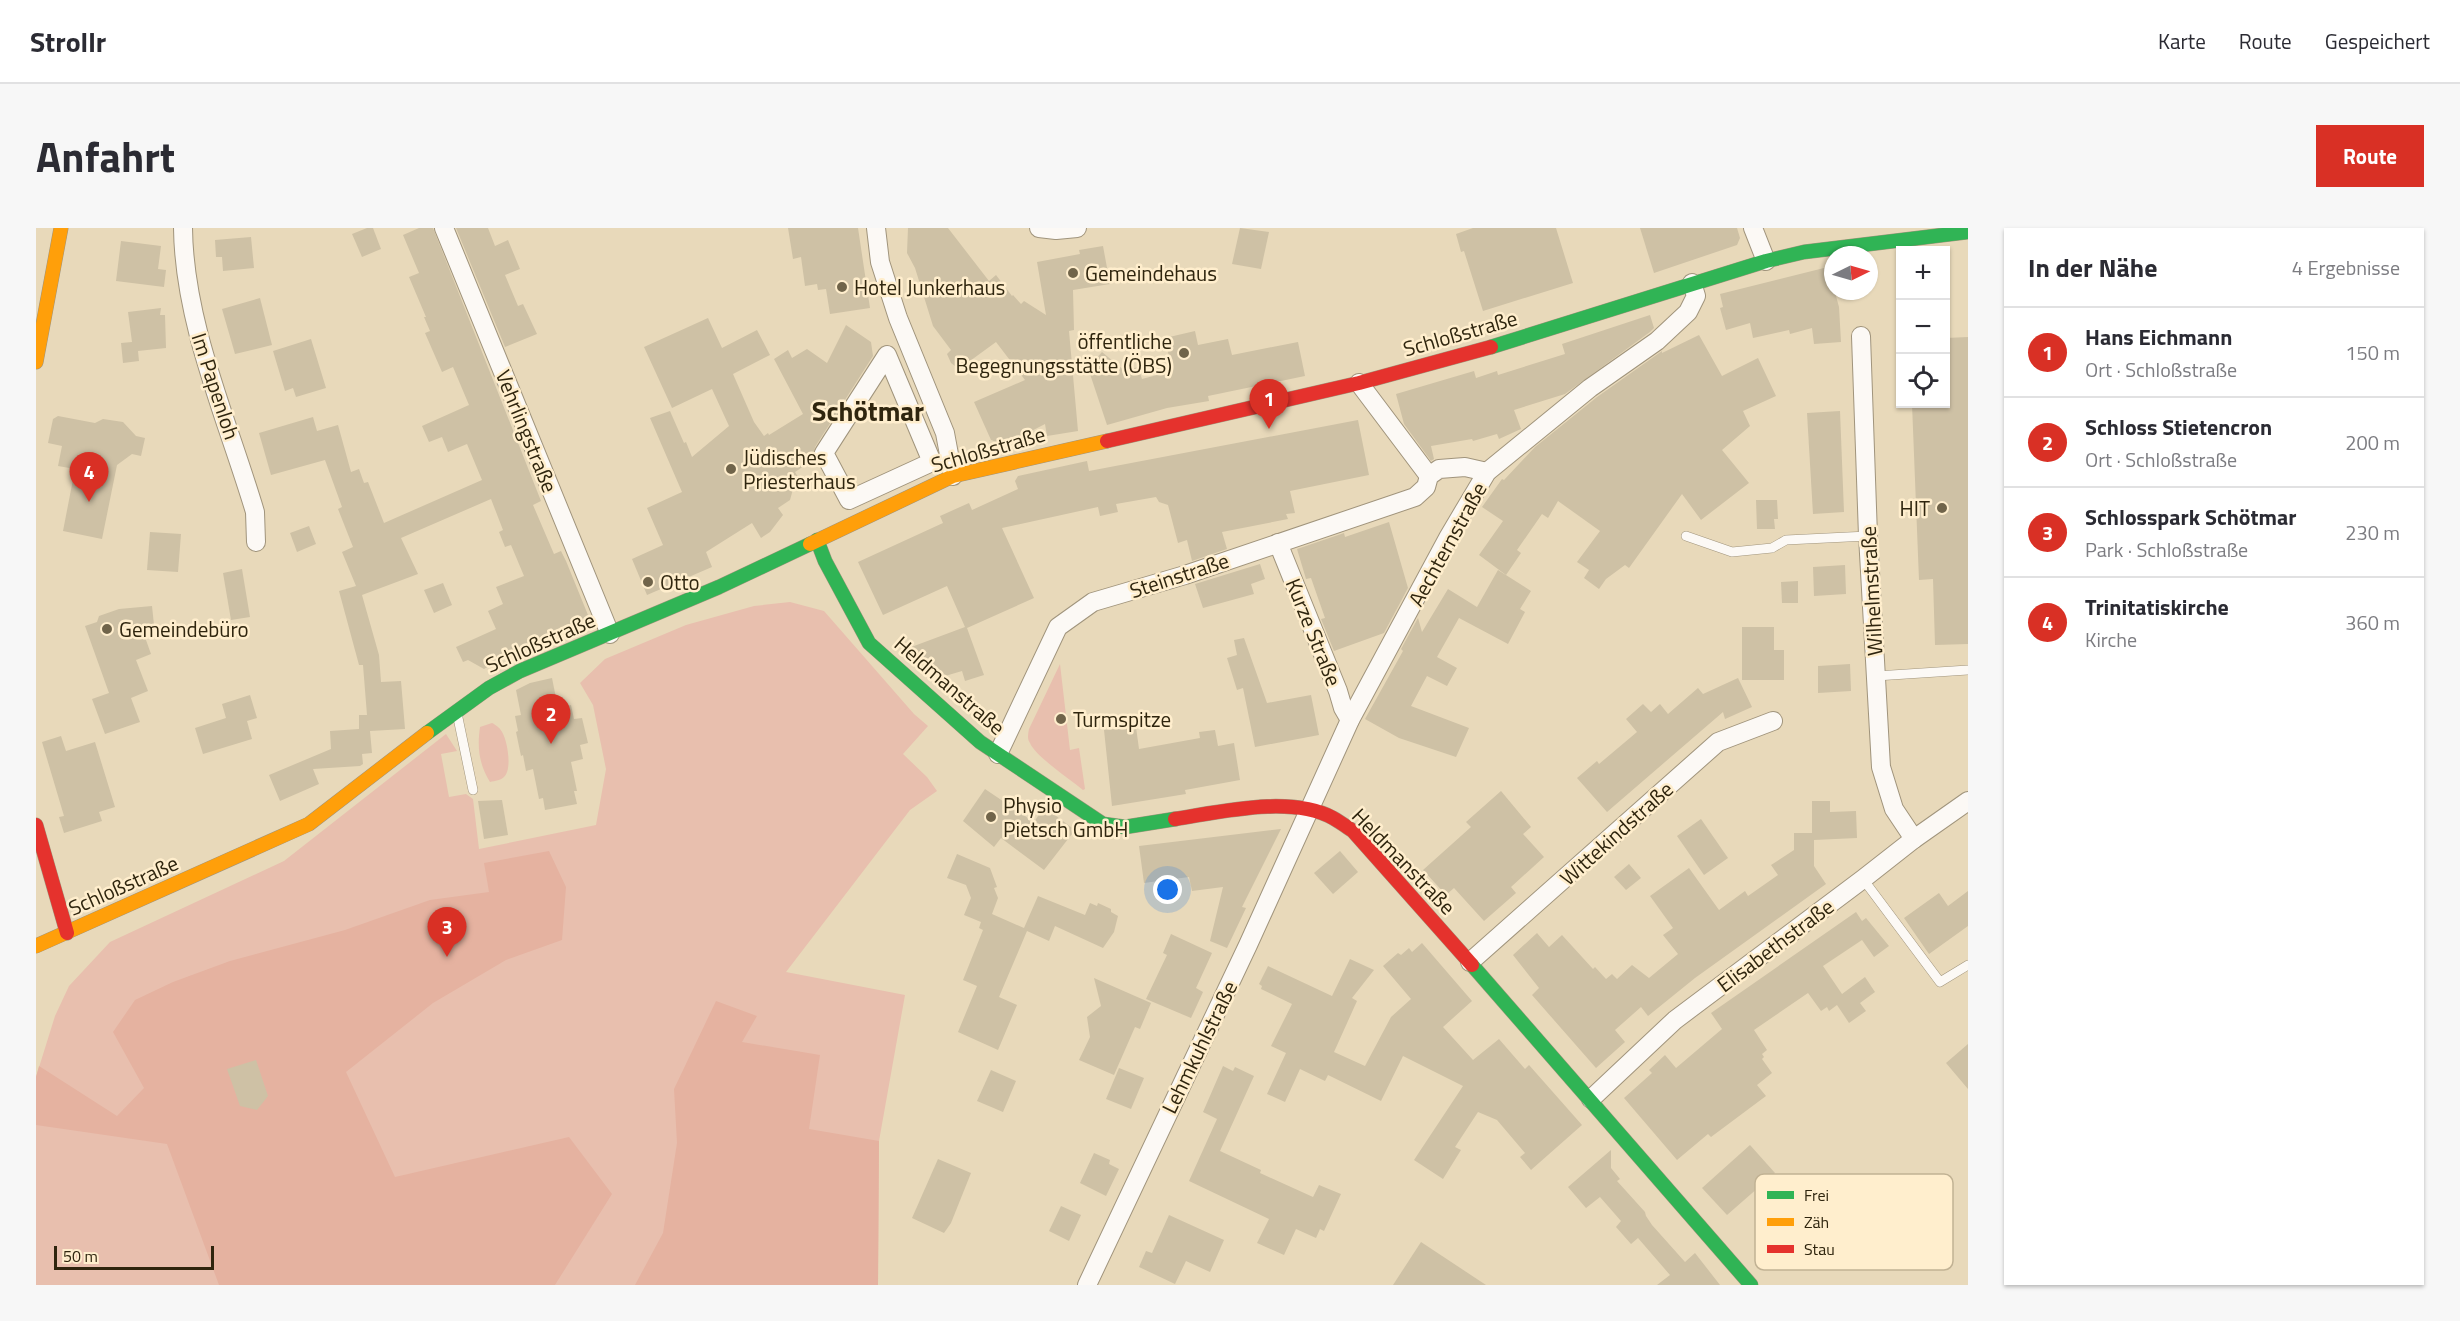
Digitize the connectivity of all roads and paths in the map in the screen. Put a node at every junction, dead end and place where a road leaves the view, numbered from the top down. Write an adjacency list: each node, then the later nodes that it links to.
1 (61, 228): 11 (street)
2 (183, 228): 22 (street, Im Papenloh)
3 (444, 228): 24 (street, Vehrlingstraße)
4 (876, 228): 17 (street)
5 (1039, 228): 6 (street)
6 (1077, 228)
7 (1753, 228): 9 (street)
8 (1968, 232): 9 (street, Schloßstraße)
9 (1766, 261): 10 (street, Schloßstraße)
10 (1692, 283): 15 (street, Schloßstraße); 16 (street, Aechternstraße)
11 (43, 293): 14 (street)
12 (1860, 336): 20 (street, Wilhelmstraße)
13 (887, 355): 13 (street)
14 (36, 362)
15 (1359, 383): 17 (street, Schloßstraße); 18 (street)
16 (1487, 472): 18 (street); 28 (street, Aechternstraße)
17 (953, 476): 21 (street, Schloßstraße)
18 (1429, 476): 23 (street, Steinstraße)
19 (1686, 536): 20 (lane)
20 (1868, 536): 26 (street, Wilhelmstraße)
21 (817, 540): 24 (street, Schloßstraße); 30 (street, Heldmanstraße)
22 (256, 542)
23 (1278, 543): 28 (street, Kurze Straße); 30 (street, Steinstraße)
24 (610, 634): 27 (street, Schloßstraße)
25 (1968, 670): 26 (lane)
26 (1876, 676): 35 (street, Wilhelmstraße)
27 (456, 711): 31 (lane); 37 (street, Schloßstraße)
28 (1350, 720): 33 (street, Aechternstraße)
29 (1773, 721): 39 (street, Wittekindstraße)
30 (998, 754): 33 (street, Heldmanstraße)
31 (473, 790)
32 (1968, 801): 35 (street, Elisabethstraße)
33 (1310, 810): 39 (street, Heldmanstraße); 42 (street, Lehmkuhlstraße)
34 (36, 825): 37 (street)
35 (1914, 838): 36 (street, Elisabethstraße)
36 (1863, 879): 40 (lane); 41 (street, Elisabethstraße)
37 (67, 933): 38 (street, Schloßstraße)
38 (36, 946)
39 (1470, 962): 41 (street, Heldmanstraße)
40 (1968, 965)
41 (1590, 1098): 43 (street, Heldmanstraße)
42 (1088, 1285)
43 (1751, 1285)

